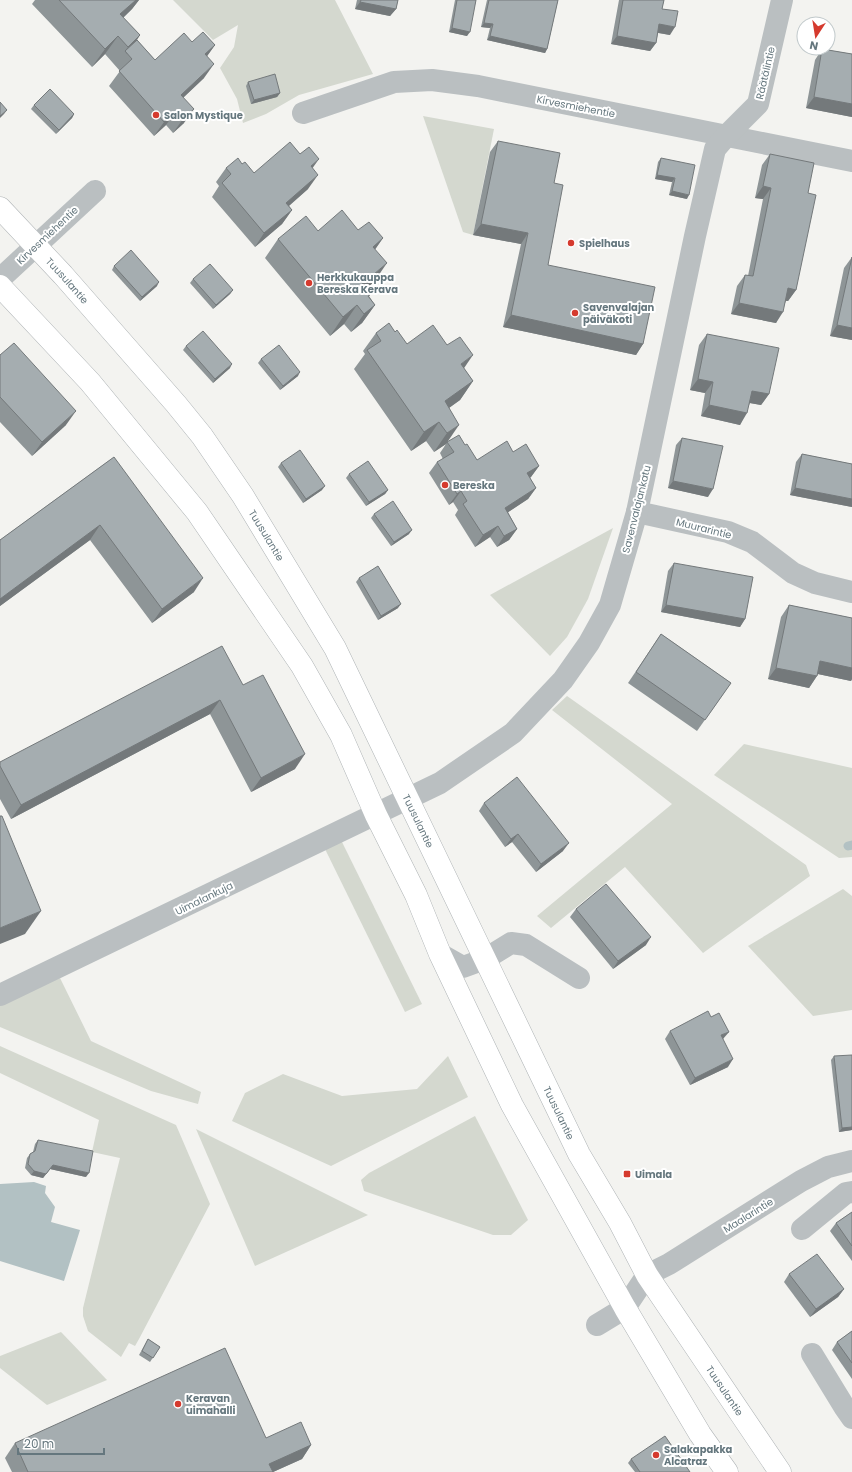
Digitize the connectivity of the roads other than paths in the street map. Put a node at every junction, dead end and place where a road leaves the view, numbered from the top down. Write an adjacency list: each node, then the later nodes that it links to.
1 (782, 0): 3 (street, Räätälintie)
2 (303, 113): 3 (street, Kirvesmiehentie)
3 (726, 135): 4 (street, Kirvesmiehentie); 10 (street, Savenvalajankatu)
4 (852, 161)
5 (95, 191): 7 (street, Kirvesmiehentie)
6 (0, 208): 7 (main road, Tuusulantie)
7 (36, 246): 8 (street, Kirvesmiehentie); 12 (main road, Tuusulantie)
8 (0, 279)
9 (0, 286): 13 (main road)
10 (637, 512): 11 (street, Muurarintie); 12 (street, Savenvalajankatu)
11 (852, 592)
12 (407, 799): 13 (street, Uimalankuja); 15 (main road, Tuusulantie)
13 (376, 815): 14 (main road); 17 (street, Uimalankuja)
14 (440, 954): 15 (street); 22 (main road)
15 (485, 959): 16 (street); 21 (main road, Tuusulantie)
16 (580, 978)
17 (0, 996)
18 (852, 1161): 21 (street, Maalarintie)
19 (852, 1192): 20 (street)
20 (802, 1229)
21 (647, 1274): 22 (street); 27 (main road, Tuusulantie)
22 (625, 1308): 23 (street); 26 (main road)
23 (597, 1324)
24 (812, 1354): 25 (street)
25 (852, 1418)
26 (727, 1472)
27 (780, 1472)

